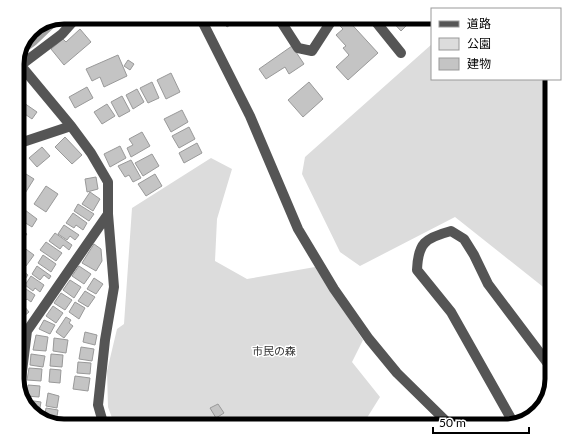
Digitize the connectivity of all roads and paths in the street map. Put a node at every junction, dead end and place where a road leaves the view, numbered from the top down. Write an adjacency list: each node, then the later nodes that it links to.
1 (71, 24): 7 (street)
2 (204, 24): 16 (street)
3 (283, 24): 4 (street)
4 (329, 24)
5 (378, 24): 6 (street)
6 (401, 53)
7 (24, 60)
8 (24, 71): 9 (street)
9 (71, 126): 10 (street); 11 (street)
10 (24, 142)
11 (108, 214): 12 (street); 15 (street)
12 (24, 355)
13 (545, 360): 14 (street)
14 (511, 418)
15 (102, 419)
16 (444, 419)

